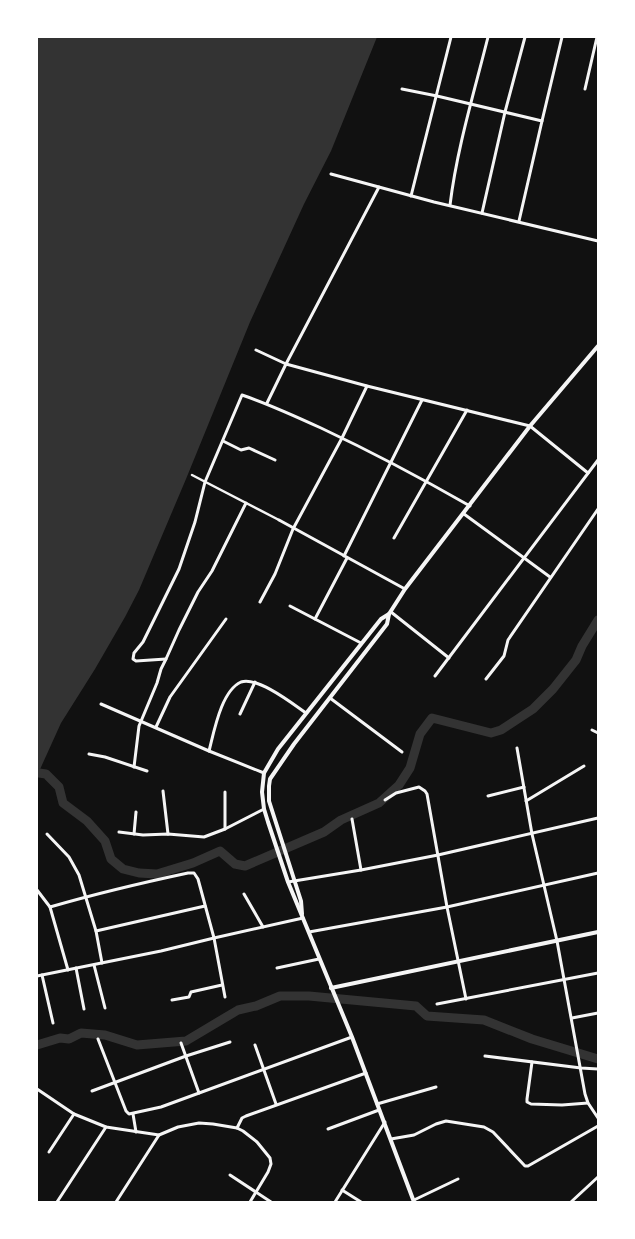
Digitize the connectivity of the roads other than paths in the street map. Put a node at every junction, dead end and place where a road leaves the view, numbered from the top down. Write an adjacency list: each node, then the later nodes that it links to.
1 (451, 37): 8 (street)
2 (488, 37): 9 (street)
3 (525, 37): 10 (street)
4 (562, 37): 11 (street)
5 (597, 37): 7 (street)
6 (402, 89): 8 (street)
7 (585, 89)
8 (436, 96): 9 (street); 14 (street)
9 (471, 104): 10 (street); 15 (street)
10 (505, 112): 11 (street); 16 (street)
11 (542, 121): 17 (street)
12 (332, 174): 13 (street)
13 (380, 187): 14 (street); 21 (street)
14 (411, 196): 15 (street)
15 (450, 205): 16 (street)
16 (482, 213): 17 (street)
17 (519, 221): 18 (street)
18 (598, 241)
19 (598, 346): 26 (street)
20 (256, 350): 21 (street)
21 (286, 364): 22 (street); 24 (street)
22 (367, 386): 23 (street); 27 (street)
23 (422, 400): 25 (street); 31 (street)
24 (267, 403): 27 (street); 28 (street)
25 (467, 410): 26 (street); 34 (street)
26 (530, 426): 32 (street); 37 (street)
27 (342, 438): 31 (street); 41 (street)
28 (223, 441): 29 (street); 35 (street)
29 (275, 460)
30 (598, 460): 32 (street)
31 (390, 462): 34 (street); 43 (street)
32 (588, 473): 44 (street)
33 (192, 475): 35 (street)
34 (426, 480): 37 (street); 42 (street)
35 (205, 482): 36 (street); 54 (street)
36 (246, 503): 40 (street); 54 (street)
37 (470, 506): 39 (street)
38 (598, 509): 45 (street)
39 (464, 514): 44 (street); 46 (street)
40 (279, 520): 41 (street)
41 (294, 529): 43 (street); 47 (street)
42 (394, 538)
43 (346, 557): 46 (street); 50 (street)
44 (525, 558): 45 (street); 53 (street)
45 (550, 577): 56 (street)
46 (405, 590): 49 (street)
47 (260, 602)
48 (290, 606): 50 (street)
49 (390, 613): 52 (street); 53 (street); 58 (street)
50 (314, 619): 52 (street)
51 (226, 620): 63 (street)
52 (361, 643): 60 (street)
53 (449, 658): 55 (street)
54 (166, 659): 62 (street)
55 (435, 676)
56 (486, 679)
57 (255, 682): 60 (street); 61 (street); 67 (street)
58 (330, 698): 68 (street); 93 (street)
59 (101, 704): 62 (street)
60 (306, 713): 73 (street)
61 (240, 714)
62 (141, 721): 63 (street); 71 (street)
63 (156, 727): 67 (street)
64 (592, 730): 65 (street)
65 (598, 733)
66 (517, 748): 74 (street)
67 (209, 751): 73 (street)
68 (402, 752)
69 (89, 754): 71 (street)
70 (584, 766): 79 (street)
71 (134, 767): 72 (street)
72 (147, 771)
73 (264, 773): 80 (street)
74 (524, 787): 77 (street); 79 (street)
75 (164, 791): 88 (street)
76 (225, 792): 84 (street)
77 (488, 796)
78 (385, 800): 90 (street)
79 (526, 801): 89 (street)
80 (264, 809): 84 (street); 94 (street)
81 (136, 812): 87 (street)
82 (598, 818): 89 (street)
83 (352, 820): 91 (street)
84 (225, 829): 88 (street)
85 (119, 832): 87 (street)
86 (47, 834): 98 (street)
87 (134, 834): 88 (street)
88 (168, 834)
89 (532, 834): 90 (street); 95 (street)
90 (438, 855): 91 (street); 100 (street)
91 (361, 870): 93 (street)
92 (598, 873): 95 (street)
93 (294, 880): 94 (street); 102 (street)
94 (288, 882): 102 (street)
95 (544, 885): 100 (street); 108 (street)
96 (37, 890): 101 (street)
97 (244, 894): 103 (street)
98 (86, 897): 99 (street); 101 (street); 104 (street)
99 (205, 906): 104 (street); 107 (street)
100 (447, 907): 105 (street); 110 (street)
101 (50, 908): 115 (street)
102 (303, 916): 103 (street); 105 (street)
103 (263, 927): 107 (street)
104 (96, 931): 111 (street)
105 (309, 932): 109 (street)
106 (598, 932): 108 (street)
107 (214, 938): 111 (street); 120 (street)
108 (557, 941): 110 (street); 119 (street)
109 (319, 959): 114 (street); 121 (street)
110 (458, 961): 121 (street); 123 (street)
111 (102, 963): 112 (street)
112 (94, 966): 113 (street); 126 (street)
113 (76, 968): 115 (street); 127 (street)
114 (277, 968)
115 (68, 970): 117 (street)
116 (598, 974): 119 (street)
117 (42, 975): 118 (street); 130 (street)
118 (37, 976)
119 (564, 980): 123 (street); 129 (street)
120 (222, 985): 122 (street); 124 (street)
121 (331, 988): 131 (street)
122 (225, 997)
123 (466, 999): 125 (street)
124 (172, 1000)
125 (437, 1004)
126 (105, 1008)
127 (84, 1010)
128 (598, 1013): 129 (street)
129 (572, 1018): 139 (street)
130 (53, 1023)
131 (352, 1037): 140 (street); 142 (street)
132 (98, 1039): 143 (street)
133 (230, 1042): 136 (street)
134 (181, 1044): 136 (street)
135 (255, 1045): 140 (street)
136 (186, 1056): 143 (street); 147 (street)
137 (485, 1056): 138 (street)
138 (532, 1062): 139 (street); 148 (street)
139 (581, 1068): 141 (street); 148 (street)
140 (262, 1069): 147 (street); 149 (street)
141 (598, 1069)
142 (366, 1073): 149 (street); 150 (street)
143 (115, 1082): 146 (street); 153 (street)
144 (436, 1087): 150 (street)
145 (37, 1089): 152 (street)
146 (92, 1091)
147 (199, 1094): 153 (street)
148 (588, 1103): 154 (street)
149 (276, 1104): 158 (street)
150 (377, 1104): 151 (street)
151 (379, 1110): 155 (street); 159 (street)
152 (74, 1114): 157 (street); 163 (street)
153 (133, 1114): 160 (street)
154 (598, 1118)
155 (385, 1122): 162 (street); 167 (street)
156 (598, 1126): 162 (street)
157 (106, 1127): 160 (street); 170 (street)
158 (237, 1128): 161 (street); 168 (street)
159 (328, 1129)
160 (136, 1132): 161 (street)
161 (159, 1135): 171 (street)
162 (391, 1139): 169 (street)
163 (49, 1152)
164 (230, 1175): 168 (street)
165 (598, 1177): 176 (street)
166 (458, 1179): 169 (street)
167 (342, 1190): 174 (street); 175 (street)
168 (256, 1192): 172 (street); 173 (street)
169 (414, 1201)
170 (57, 1202)
171 (116, 1202)
172 (250, 1202)
173 (271, 1202)
174 (334, 1202)
175 (361, 1202)
176 (571, 1202)

